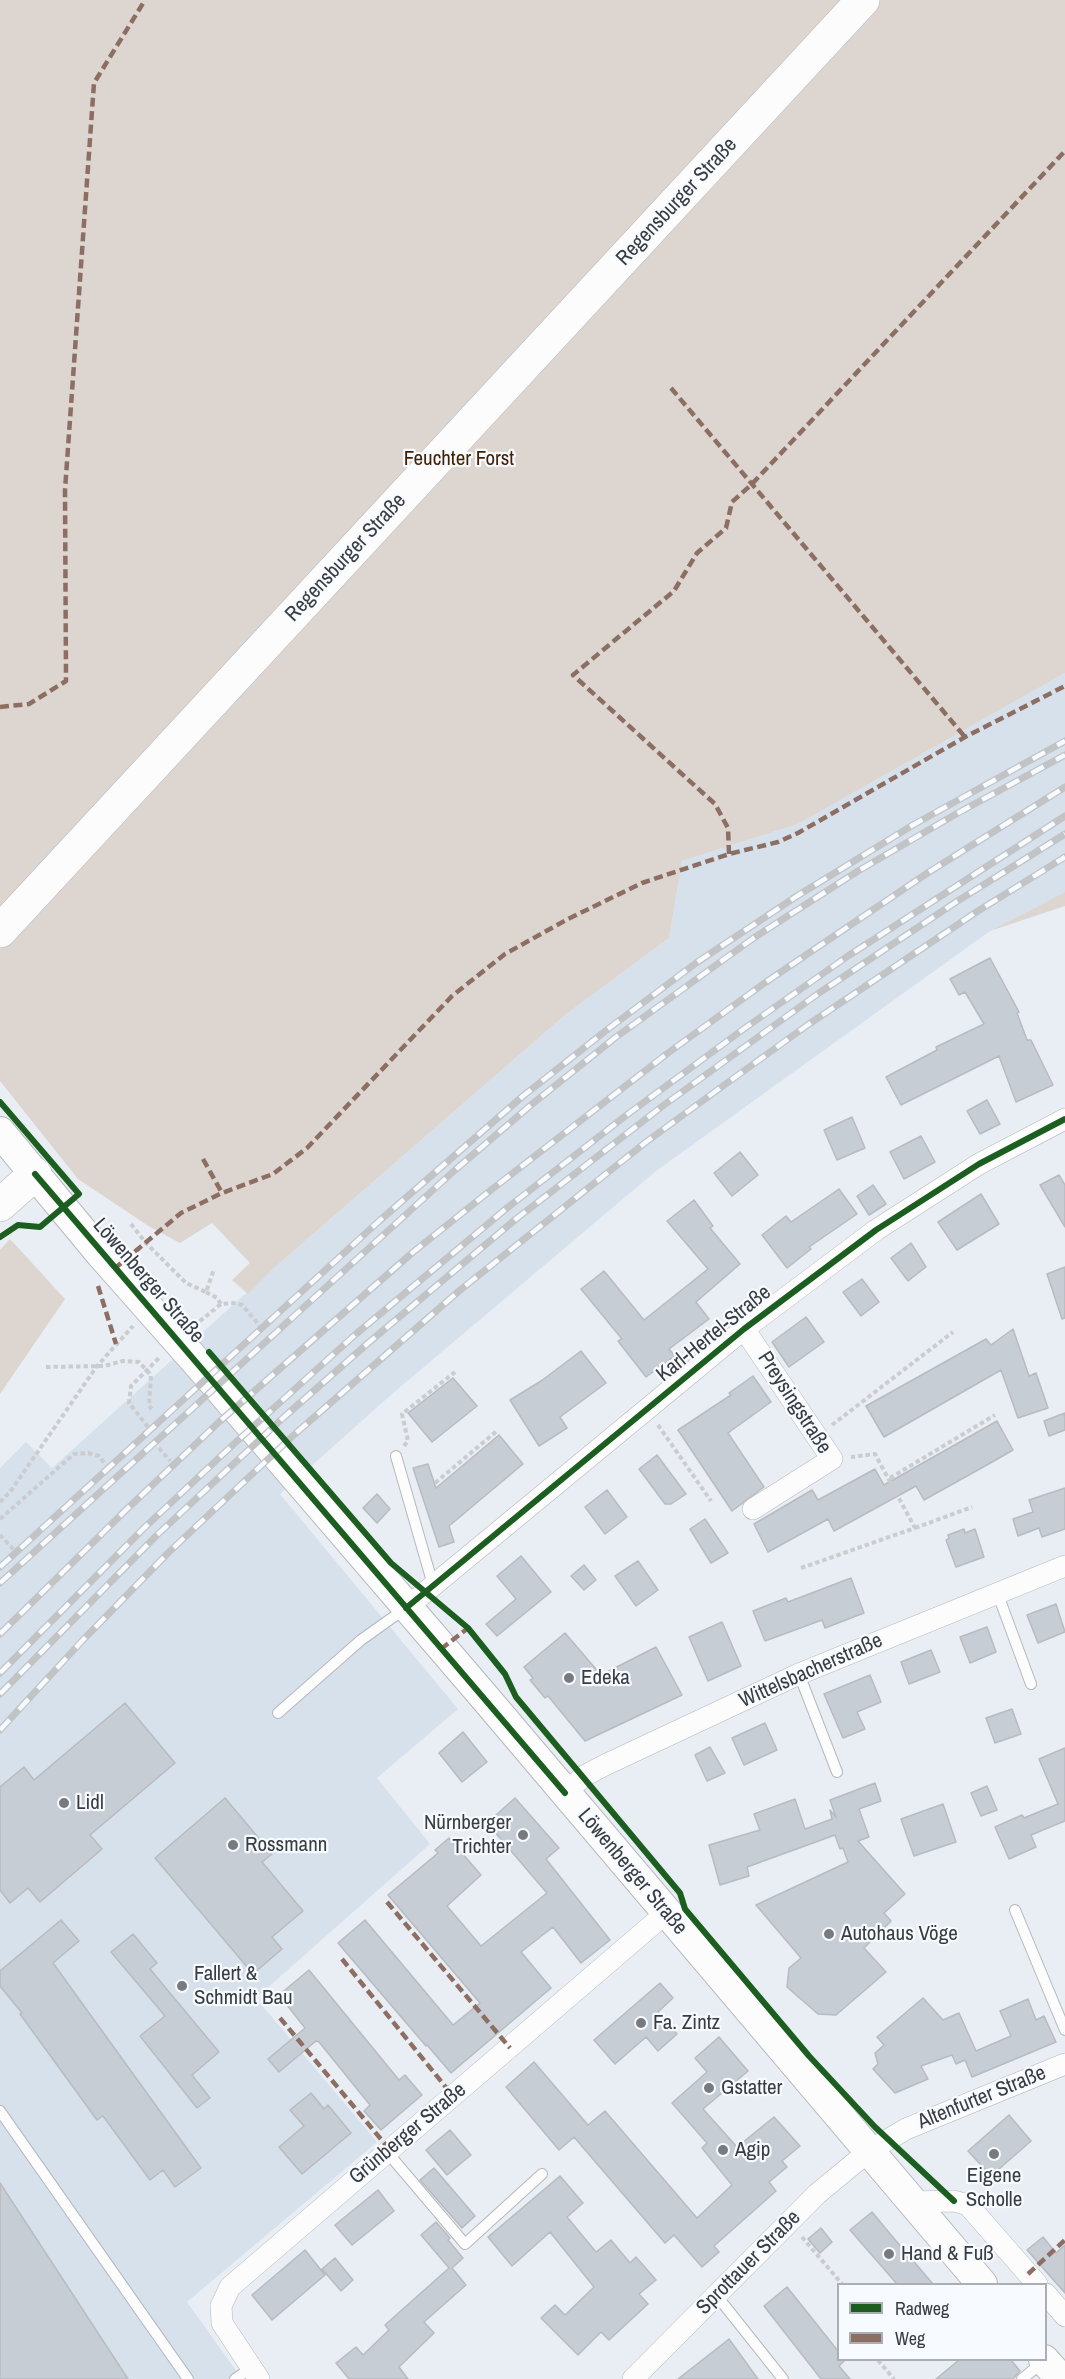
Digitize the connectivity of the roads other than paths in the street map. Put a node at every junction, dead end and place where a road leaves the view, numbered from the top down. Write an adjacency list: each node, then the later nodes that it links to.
1 (833, 0): 3 (main road, Regensburger Straße)
2 (863, 0): 4 (main road, Regensburger Straße)
3 (0, 898)
4 (0, 931)
5 (1065, 1119): 9 (street, Karl-Hertel-Straße)
6 (0, 1132): 7 (street, Löwenberger Straße)
7 (34, 1174): 8 (main road); 15 (street, Löwenberger Straße)
8 (0, 1205)
9 (744, 1329): 11 (street, Preysingstraße); 13 (street, Karl-Hertel-Straße)
10 (396, 1456): 13 (lane)
11 (753, 1509)
12 (1065, 1566): 14 (street, Wittelsbacherstraße)
13 (433, 1585): 15 (street, Karl-Hertel-Straße)
14 (997, 1592): 16 (street, Wittelsbacherstraße); 17 (lane)
15 (406, 1608): 18 (lane); 20 (street, Löwenberger Straße)
16 (799, 1674): 19 (lane); 20 (street, Wittelsbacherstraße)
17 (1031, 1684)
18 (278, 1713)
19 (837, 1772)
20 (565, 1792): 22 (street, Löwenberger Straße)
21 (1015, 1910): 23 (lane)
22 (666, 1913): 26 (street, Löwenberger Straße); 27 (street, Grünberger Straße)
23 (1065, 2030)
24 (1065, 2064): 26 (street, Altenfurter Straße)
25 (0, 2111): 39 (lane)
26 (869, 2151): 29 (street, Löwenberger Straße); 32 (street, Sprottauer Straße)
27 (387, 2152): 28 (lane); 37 (street, Grünberger Straße)
28 (542, 2174)
29 (912, 2202): 30 (street, Löwenberger Straße); 31 (street)
30 (981, 2283)
31 (1037, 2283)
32 (717, 2295): 38 (street, Sprottauer Straße); 40 (lane)
33 (1047, 2295): 34 (street)
34 (1065, 2316)
35 (1043, 2361): 41 (lane)
36 (1045, 2361): 42 (street)
37 (248, 2375)
38 (637, 2378)
39 (188, 2379)
40 (783, 2379)
41 (1022, 2379)
42 (1061, 2379)

